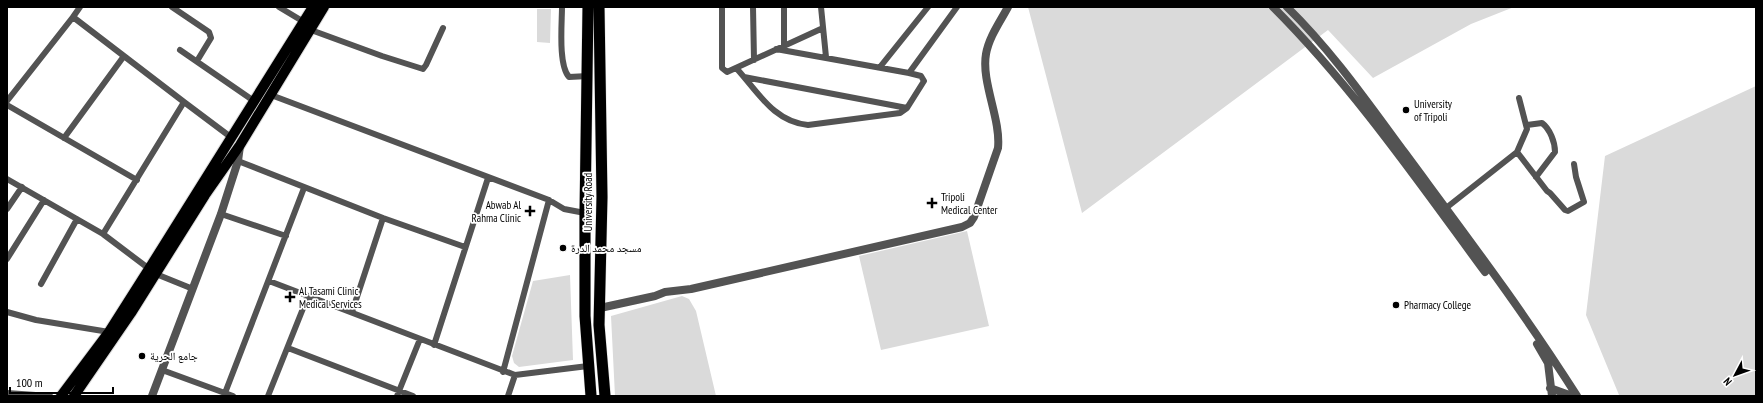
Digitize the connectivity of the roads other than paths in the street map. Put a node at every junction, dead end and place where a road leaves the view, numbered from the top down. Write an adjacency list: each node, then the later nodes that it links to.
1 (80, 7): 18 (street)
2 (172, 7): 30 (street)
3 (279, 7): 19 (street)
4 (313, 7): 19 (main road)
5 (324, 7): 19 (main road)
6 (562, 7): 34 (street)
7 (588, 7): 34 (highway, University Road)
8 (599, 7): 74 (highway, University Road)
9 (722, 7): 32 (street)
10 (754, 7): 29 (street)
11 (784, 7): 23 (street)
12 (821, 7): 21 (street)
13 (928, 7): 31 (street)
14 (957, 7): 33 (street)
15 (1008, 7): 74 (street)
16 (1273, 7): 25 (street)
17 (1287, 7): 22 (street)
18 (73, 17): 27 (street); 38 (street)
19 (307, 26): 20 (street); 36 (main road); 39 (main road)
20 (443, 28)
21 (823, 28): 23 (street); 28 (street)
22 (1321, 43): 25 (street); 58 (street)
23 (784, 45): 24 (street)
24 (776, 49): 28 (street); 29 (street)
25 (1313, 49): 85 (street)
26 (180, 50): 30 (street)
27 (124, 56): 40 (street); 44 (street)
28 (826, 57): 31 (street)
29 (754, 60): 32 (street)
30 (197, 61): 39 (street)
31 (880, 67): 33 (street)
32 (737, 69): 35 (street)
33 (909, 73): 42 (street)
34 (588, 76): 60 (highway, University Road)
35 (744, 77): 42 (street); 42 (street)
36 (271, 95): 46 (main road); 51 (street)
37 (1519, 98): 43 (street)
38 (7, 101)
39 (254, 101): 45 (main road)
40 (184, 102): 45 (street); 53 (street)
41 (7, 105): 44 (street)
42 (907, 108)
43 (1527, 125): 47 (street); 50 (street)
44 (64, 138): 53 (street)
45 (232, 138): 68 (main road)
46 (240, 145): 48 (street); 68 (main road)
47 (1517, 152): 50 (street); 58 (street)
48 (238, 161): 55 (street); 61 (street)
49 (1574, 164): 50 (street)
50 (1536, 177)
51 (488, 178): 57 (street); 66 (street)
52 (7, 179): 54 (street)
53 (137, 180): 64 (street)
54 (22, 187): 56 (street); 59 (street)
55 (304, 188): 62 (street); 65 (street)
56 (44, 200): 63 (street); 67 (street)
57 (549, 200): 60 (street); 83 (street)
58 (1446, 208): 100 (street)
59 (7, 209)
60 (585, 213): 81 (highway, University Road)
61 (221, 214): 65 (street); 72 (street)
62 (383, 218): 66 (street); 76 (street)
63 (77, 219): 64 (street); 70 (street)
64 (103, 234): 68 (street)
65 (286, 236): 69 (street)
66 (465, 247): 79 (street)
67 (7, 259)
68 (152, 272): 71 (main road); 72 (street)
69 (269, 281): 73 (street); 87 (street)
70 (41, 284)
71 (144, 285): 77 (main road); 91 (main road)
72 (193, 289): 82 (street)
73 (308, 296): 76 (street); 80 (street)
74 (600, 308): 98 (highway, University Road)
75 (7, 312): 77 (street)
76 (352, 312): 78 (street)
77 (109, 332): 90 (main road)
78 (420, 339): 79 (street); 88 (street)
79 (434, 345): 83 (street)
80 (288, 348): 88 (street); 94 (street)
81 (588, 366): 84 (street); 97 (highway, University Road)
82 (162, 370): 87 (street); 92 (street)
83 (503, 372): 84 (street)
84 (515, 375): 96 (street)
85 (1551, 392): 99 (street)
86 (7, 393): 89 (street)
87 (225, 393): 93 (street)
88 (398, 393): 95 (street)
89 (50, 396)
90 (61, 396)
91 (74, 396)
92 (152, 396)
93 (234, 396)
94 (268, 396)
95 (413, 396)
96 (508, 396)
97 (591, 396)
98 (605, 396)
99 (1572, 396)
100 (1577, 396)

